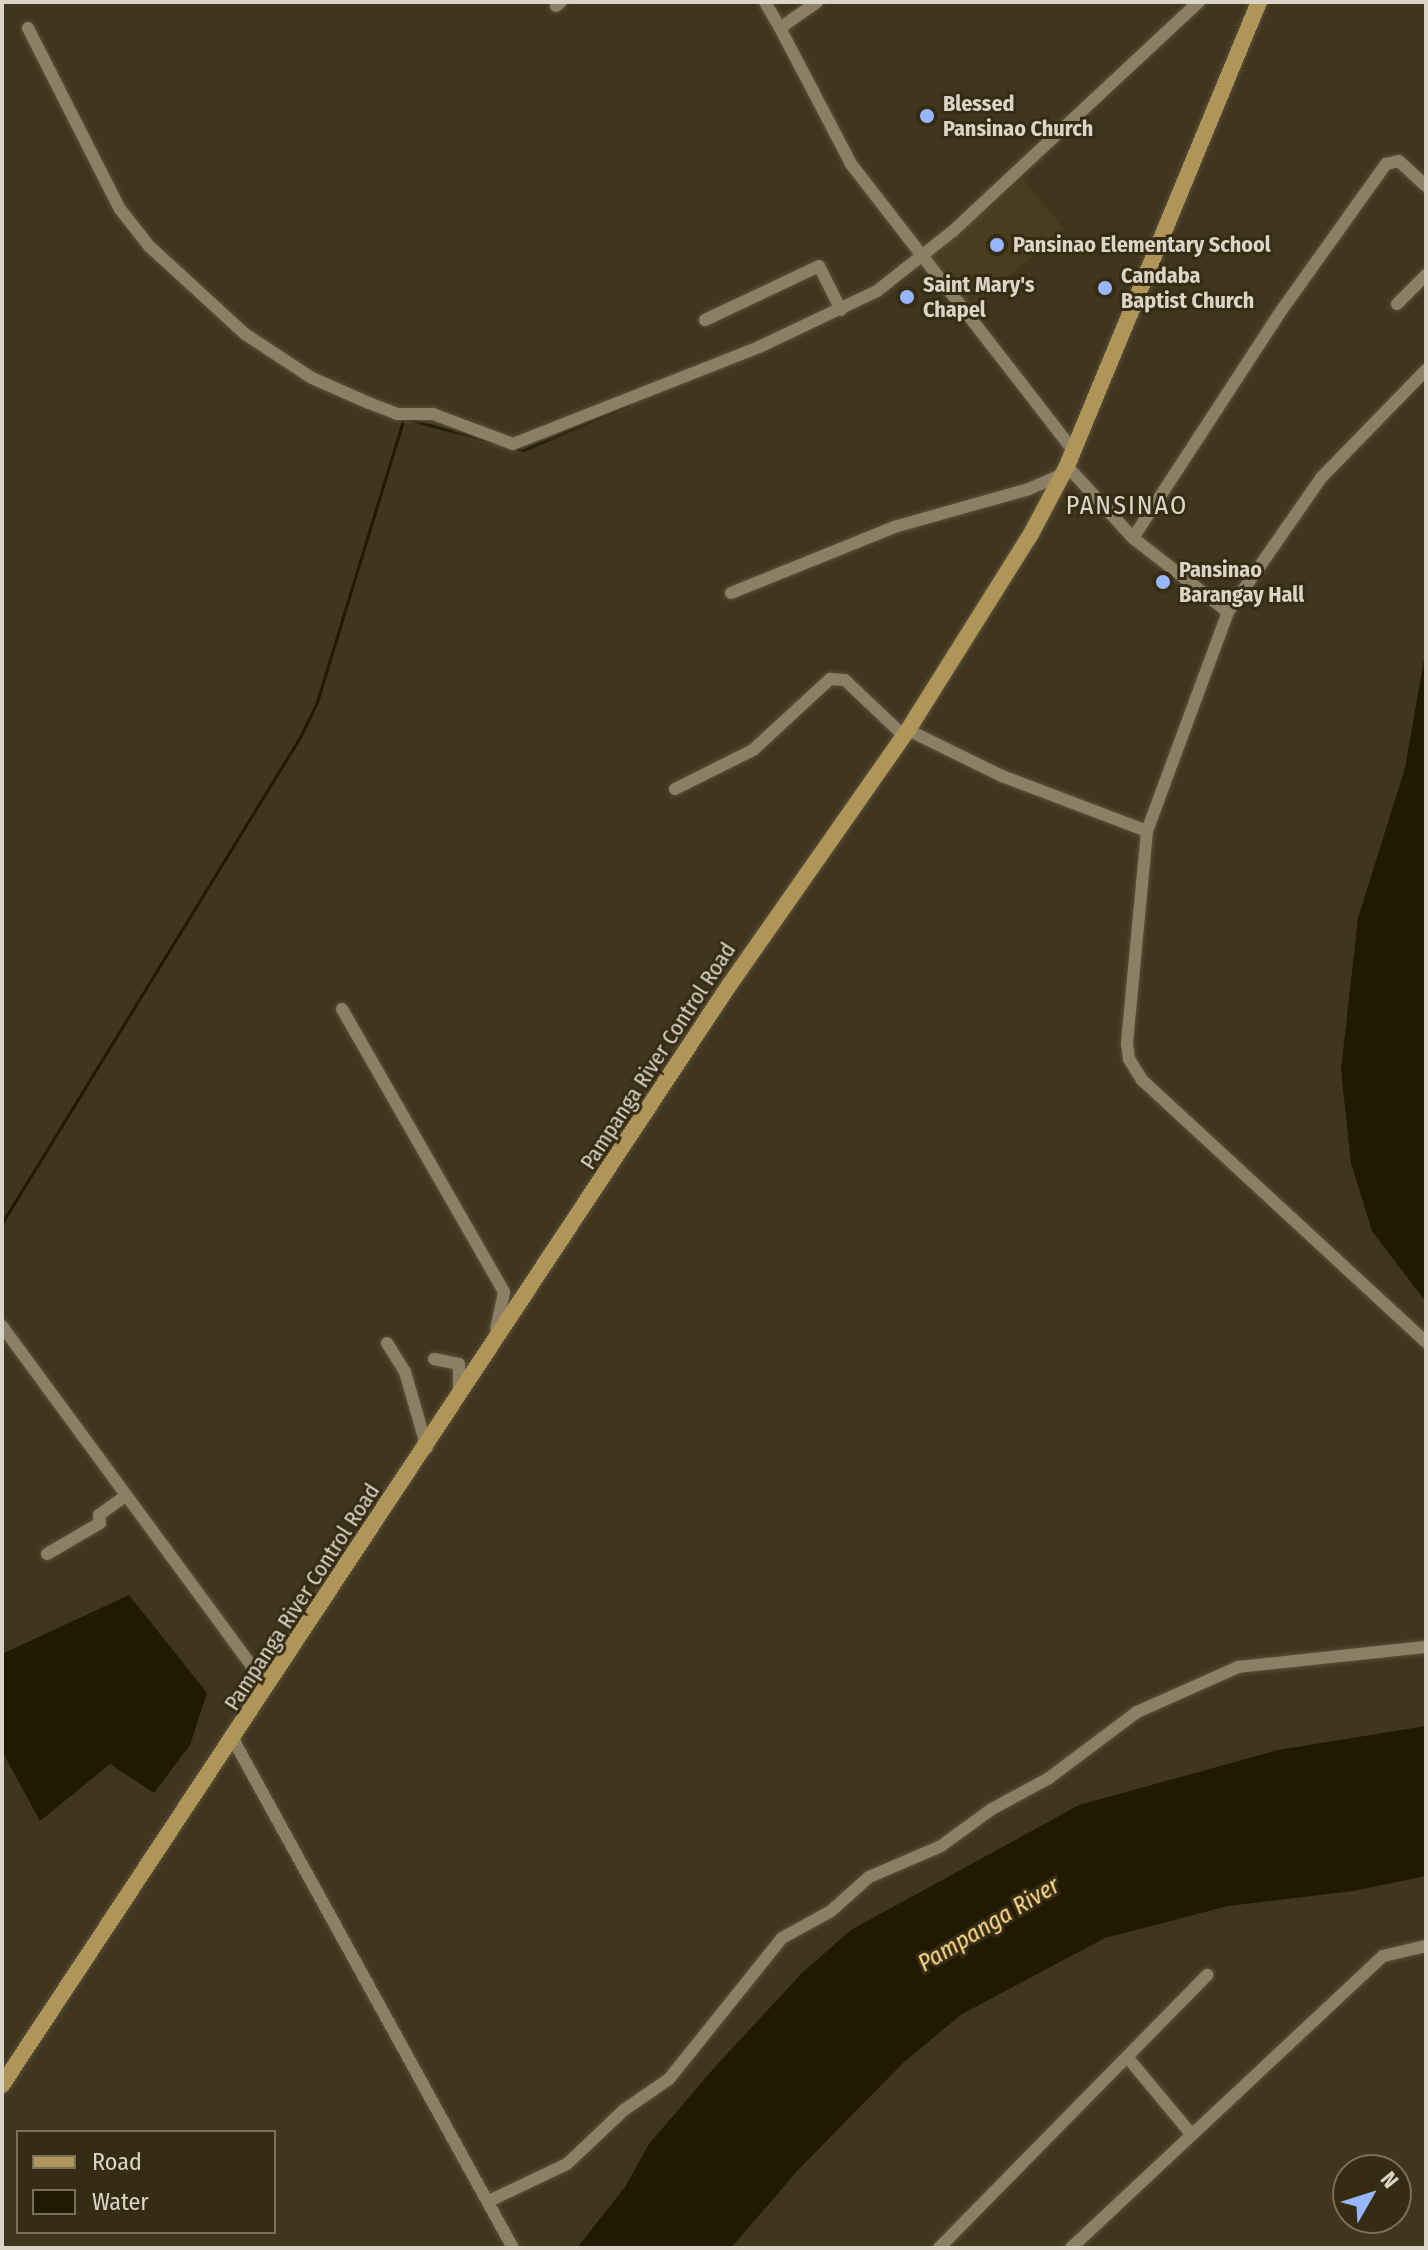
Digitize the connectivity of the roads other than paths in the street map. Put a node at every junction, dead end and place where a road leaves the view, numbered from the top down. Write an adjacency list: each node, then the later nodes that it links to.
1 (765, 2): 6 (street)
2 (817, 2): 6 (street)
3 (1199, 2): 8 (street)
4 (1259, 2): 14 (main road, Pampanga River Control Road)
5 (28, 28): 11 (street)
6 (780, 28): 8 (street)
7 (1426, 186): 15 (street)
8 (922, 257): 11 (street); 14 (street)
9 (1426, 275): 10 (street)
10 (1397, 304)
11 (841, 310): 12 (street)
12 (705, 320)
13 (1426, 370): 17 (street)
14 (1068, 463): 15 (street); 16 (street); 18 (main road, Pampanga River Control Road)
15 (1133, 538): 17 (street)
16 (731, 593)
17 (1228, 612): 20 (street)
18 (906, 733): 19 (street); 20 (street); 26 (main road, Pampanga River Control Road)
19 (675, 789)
20 (1147, 831): 23 (street)
21 (342, 1009): 26 (street)
22 (2, 1326): 29 (street)
23 (1426, 1342)
24 (387, 1343): 28 (street)
25 (434, 1359): 27 (street)
26 (486, 1359): 27 (main road, Pampanga River Control Road)
27 (458, 1401): 28 (main road, Pampanga River Control Road)
28 (427, 1448): 32 (main road, Pampanga River Control Road)
29 (124, 1497): 30 (street); 32 (street)
30 (47, 1554)
31 (1426, 1647): 39 (street)
32 (266, 1686): 33 (main road, Pampanga River Control Road)
33 (234, 1741): 37 (main road, Pampanga River Control Road); 39 (street)
34 (1426, 1946): 38 (street)
35 (1207, 1975): 36 (street)
36 (1128, 2058): 38 (street); 41 (street)
37 (2, 2085)
38 (1192, 2135): 42 (street)
39 (489, 2201): 40 (street)
40 (513, 2248)
41 (939, 2248)
42 (1071, 2248)

